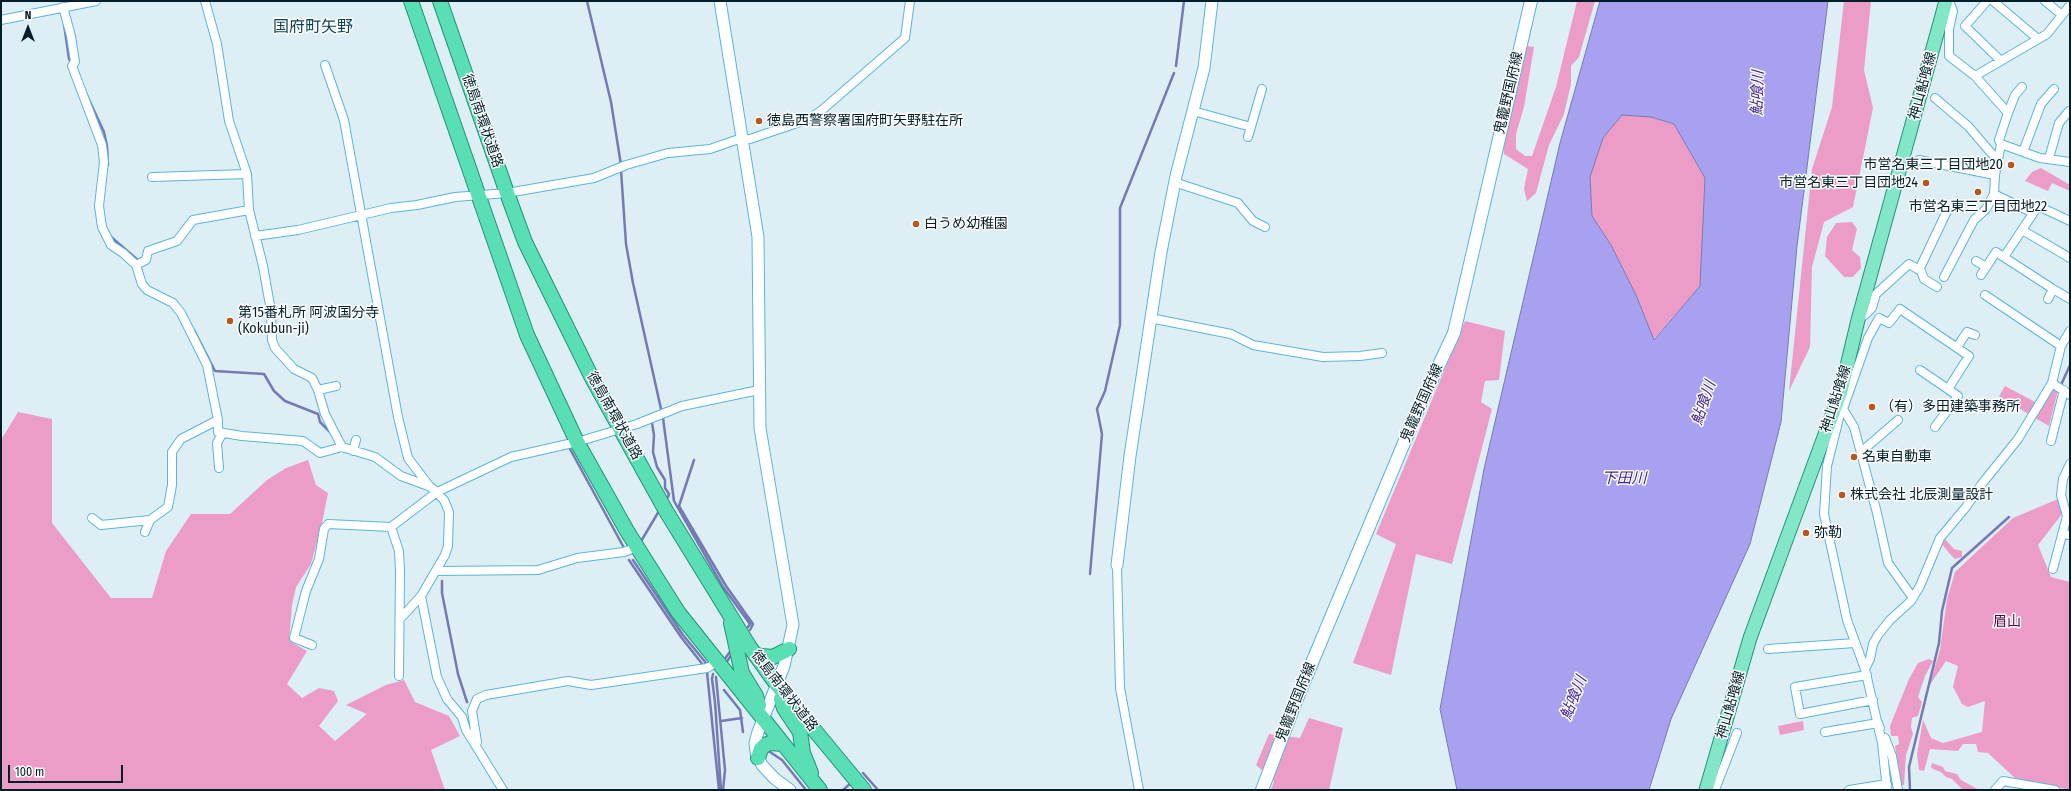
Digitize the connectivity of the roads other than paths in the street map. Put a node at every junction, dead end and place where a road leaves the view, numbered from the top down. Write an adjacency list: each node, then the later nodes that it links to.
1 (96, 1): 14 (street)
2 (205, 1): 37 (street)
3 (411, 1): 41 (highway, 徳島南環状道路)
4 (440, 1): 42 (highway, 徳島南環状道路)
5 (720, 1): 30 (street)
6 (910, 1): 30 (street)
7 (1212, 1): 25 (street)
8 (1531, 1): 133 (main road, 鬼籠野国府線)
9 (1947, 1): 20 (street); 66 (main road, 神山鮎喰線)
10 (1987, 1): 18 (street)
11 (1993, 1): 17 (street)
12 (2045, 1): 15 (street)
13 (2070, 5): 15 (street)
14 (63, 7): 16 (street); 55 (street)
15 (2062, 15): 17 (street)
16 (1, 20)
17 (2038, 39): 18 (street)
18 (2001, 61): 20 (street)
19 (325, 64): 47 (street)
20 (1975, 76): 27 (street)
21 (2022, 87): 27 (street)
22 (2054, 89): 32 (street)
23 (1262, 90): 28 (street)
24 (1935, 98): 35 (street)
25 (1193, 111): 28 (street); 40 (street)
26 (2070, 112): 33 (street)
27 (2008, 113): 31 (street)
28 (1251, 127): 29 (street)
29 (1248, 137)
30 (744, 140): 42 (street); 77 (street)
31 (2001, 144): 32 (street); 35 (street)
32 (2022, 152): 33 (street)
33 (2049, 158): 36 (street)
34 (1919, 160): 38 (street)
35 (1998, 161): 38 (street)
36 (2070, 162)
37 (247, 174): 39 (street); 44 (street)
38 (1995, 175): 43 (street)
39 (152, 177)
40 (1174, 182): 49 (street); 65 (street)
41 (478, 194): 42 (street); 47 (street); 88 (highway, 徳島南環状道路)
42 (507, 194): 84 (highway, 徳島南環状道路)
43 (1994, 194): 46 (street); 59 (street)
44 (249, 210): 51 (street); 55 (street)
45 (1947, 211): 57 (street)
46 (2033, 213): 48 (street); 50 (street)
47 (361, 215): 51 (street); 94 (street)
48 (2070, 221)
49 (1265, 227)
50 (2022, 230): 52 (street); 53 (street)
51 (255, 236): 76 (street)
52 (2004, 257): 56 (street); 61 (street)
53 (2070, 258)
54 (1976, 261): 56 (street)
55 (139, 264): 81 (street)
56 (1986, 267): 58 (street)
57 (1919, 270): 60 (street); 66 (street)
58 (1981, 275)
59 (1944, 277)
60 (1937, 287)
61 (2054, 289): 63 (street); 64 (street)
62 (1984, 295): 69 (street)
63 (2048, 299)
64 (2070, 299)
65 (1150, 318): 71 (street); 102 (street)
66 (1858, 320): 78 (main road, 神山鮎喰線)
67 (2070, 331): 69 (street)
68 (1975, 335): 70 (street)
69 (2061, 346): 73 (street)
70 (1957, 347): 75 (street); 80 (street)
71 (1382, 353)
72 (1920, 370): 75 (street)
73 (2052, 382): 79 (street); 106 (street)
74 (336, 386): 76 (street)
75 (1948, 389): 83 (street)
76 (318, 390): 89 (street)
77 (759, 390): 84 (street); 111 (street)
78 (1841, 391): 80 (street); 128 (main road, 神山鮎喰線)
79 (2067, 392): 87 (street)
80 (1843, 409): 91 (street); 109 (street)
81 (218, 420): 85 (street); 97 (street)
82 (1898, 420): 91 (street)
83 (1935, 427)
84 (621, 428): 88 (street); 107 (highway, 徳島南環状道路)
85 (222, 434): 89 (street); 93 (street)
86 (356, 440): 90 (street)
87 (2051, 441)
88 (577, 442): 94 (street); 101 (highway, 徳島南環状道路)
89 (342, 447): 90 (street)
90 (354, 452): 94 (street)
91 (1861, 452): 106 (street)
92 (2070, 464): 95 (street)
93 (219, 468)
94 (434, 490): 98 (street); 104 (street)
95 (2068, 516): 100 (street)
96 (92, 518): 97 (street)
97 (150, 520): 99 (street)
98 (391, 527): 108 (street); 110 (street)
99 (145, 532)
100 (2066, 534): 103 (street)
101 (637, 547): 104 (street); 114 (highway, 徳島南環状道路)
102 (1117, 565): 132 (street)
103 (2052, 569)
104 (437, 571): 105 (street)
105 (421, 596): 108 (street); 124 (street)
106 (1913, 598): 115 (street)
107 (728, 611): 113 (highway, 徳島南環状道路); 119 (highway)
108 (400, 619): 116 (street)
109 (1855, 643): 112 (street); 115 (street)
110 (312, 645)
111 (789, 649): 113 (highway); 117 (street)
112 (1768, 649)
113 (755, 654): 117 (highway, 徳島南環状道路)
114 (717, 662): 119 (highway, 徳島南環状道路); 124 (street)
115 (1866, 672): 118 (street); 118 (street)
116 (399, 676)
117 (777, 685): 119 (street); 126 (highway); 131 (highway, 徳島南環状道路)
118 (1873, 700): 120 (street)
119 (763, 719): 123 (highway, 徳島南環状道路); 125 (street)
120 (1878, 723): 122 (street); 127 (street); 135 (street)
121 (1736, 732): 128 (street)
122 (1825, 732)
123 (783, 744): 125 (highway); 126 (highway, 徳島南環状道路)
124 (478, 747): 129 (street)
125 (758, 758): 130 (street)
126 (818, 787)
127 (1887, 787): 134 (street)
128 (1712, 788)
129 (504, 790)
130 (790, 790)
131 (864, 790)
132 (1139, 790)
133 (1262, 790)
134 (1849, 790)
135 (1898, 790)
136 (1996, 790): 137 (street)
137 (2052, 790)

